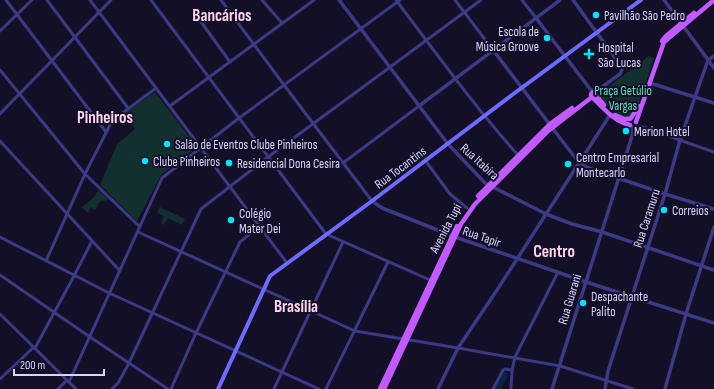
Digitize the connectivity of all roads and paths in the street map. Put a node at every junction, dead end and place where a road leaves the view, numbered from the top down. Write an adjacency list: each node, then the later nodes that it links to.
1 (6, 0): 24 (street)
2 (32, 0): 24 (street)
3 (48, 0): 31 (street)
4 (90, 0): 21 (street)
5 (110, 0): 21 (street)
6 (151, 0): 43 (street)
7 (221, 0): 33 (street, Rua Tapir)
8 (262, 0): 26 (street)
9 (314, 0): 26 (street)
10 (339, 0): 28 (street, Rua Itabira)
11 (455, 0): 23 (street)
12 (481, 0): 23 (street)
13 (522, 0): 25 (street)
14 (560, 0): 25 (street)
15 (573, 0): 30 (street)
16 (641, 0): 30 (main road, Rua Tocantins)
17 (664, 0): 27 (street)
18 (709, 0): 27 (main road)
19 (714, 0): 27 (main road)
20 (398, 1): 28 (street); 32 (street)
21 (99, 12): 31 (street); 47 (street)
22 (194, 12): 39 (street)
23 (464, 13): 32 (street); 34 (street)
24 (17, 14): 29 (street); 37 (street)
25 (536, 18): 34 (street); 36 (street)
26 (282, 23): 33 (street)
27 (682, 24): 38 (street); 45 (main road); 60 (main road)
28 (360, 28): 40 (street, Rua Itabira); 46 (street)
29 (0, 31)
30 (597, 33): 36 (main road, Rua Tocantins); 50 (street)
31 (75, 37): 37 (street); 55 (street)
32 (426, 41): 40 (street); 44 (street)
33 (254, 45): 39 (street); 46 (street, Rua Tapir)
34 (493, 50): 44 (street); 48 (street)
35 (714, 56): 38 (street)
36 (565, 57): 48 (main road, Rua Tocantins); 50 (street)
37 (52, 60): 49 (street); 65 (street)
38 (708, 60): 41 (street); 51 (street, Rua Caramuru)
39 (230, 62): 43 (street)
40 (389, 67): 54 (street, Rua Itabira); 61 (street)
41 (714, 68)
42 (0, 70): 49 (street)
43 (208, 78): 53 (street); 59 (street)
44 (455, 78): 54 (street); 58 (street)
45 (650, 83): 51 (street); 60 (main road)
46 (284, 86): 59 (street); 61 (street, Rua Tapir)
47 (156, 88): 53 (street); 55 (street)
48 (522, 88): 58 (main road, Rua Tocantins); 63 (street)
49 (19, 94): 56 (street); 77 (street)
50 (594, 94): 57 (main road); 60 (main road); 63 (main road, Avenida Tupi)
51 (695, 97): 52 (street); 67 (street, Rua Caramuru)
52 (714, 103)
53 (170, 106): 70 (street)
54 (419, 106): 69 (street, Rua Itabira); 76 (street)
55 (128, 108): 65 (street)
56 (0, 114)
57 (610, 115): 62 (main road); 75 (street)
58 (484, 116): 69 (main road, Rua Tocantins); 72 (street)
59 (239, 118): 70 (street); 73 (street)
60 (633, 120): 62 (main road); 64 (street)
61 (313, 124): 73 (street); 76 (street, Rua Tapir)
62 (630, 125): 66 (street)
63 (551, 126): 72 (main road, Avenida Tupi); 75 (street); 80 (main road, Avenida Tupi)
64 (640, 126): 66 (street); 67 (street)
65 (106, 132): 77 (street)
66 (633, 133): 78 (street, Rua Guarani)
67 (680, 140): 71 (street); 81 (street, Rua Caramuru)
68 (0, 141): 86 (street)
69 (448, 144): 74 (main road, Rua Tocantins); 80 (street, Rua Itabira)
70 (201, 147): 79 (street); 88 (street)
71 (714, 152)
72 (518, 155): 80 (main road, Avenida Tupi)
73 (268, 157): 79 (street); 92 (street)
74 (425, 160): 82 (main road, Rua Tocantins); 83 (street)
75 (580, 161): 78 (street); 85 (street)
76 (343, 163): 82 (street, Rua Tapir)
77 (85, 174): 86 (street); 88 (street)
78 (619, 178): 81 (street); 91 (street, Rua Guarani)
79 (230, 186): 87 (street); 98 (street)
80 (490, 186): 83 (main road, Avenida Tupi); 85 (street, Rua Itabira); 94 (main road, Avenida Tupi)
81 (664, 194): 84 (street); 97 (street, Rua Caramuru)
82 (372, 201): 92 (main road, Rua Tocantins); 94 (street, Rua Tapir)
83 (467, 208): 94 (main road, Avenida Tupi)
84 (714, 209)
85 (546, 214): 91 (street, Rua Itabira); 99 (street)
86 (68, 215): 95 (street); 100 (street)
87 (260, 226): 102 (street); 106 (street)
88 (140, 227): 90 (street)
89 (714, 227): 103 (street)
90 (138, 232): 98 (street); 105 (street)
91 (602, 232): 97 (street, Rua Itabira); 111 (street, Rua Guarani)
92 (326, 234): 96 (street); 102 (main road, Rua Tocantins)
93 (0, 237): 100 (street)
94 (454, 237): 99 (street, Rua Tapir); 110 (main road, Avenida Tupi); 124 (main road, Avenida Tupi)
95 (92, 241): 105 (street); 109 (street)
96 (343, 242): 101 (street); 115 (street)
97 (647, 247): 103 (street, Rua Itabira); 114 (street, Rua Caramuru)
98 (181, 252): 106 (street); 117 (street)
99 (517, 258): 107 (street, Rua Tapir); 126 (street)
100 (46, 261): 109 (street)
101 (388, 262): 110 (street); 121 (street)
102 (288, 263): 112 (main road, Rua Tocantins)
103 (702, 266): 104 (street, Rua Itabira); 119 (street)
104 (714, 270)
105 (120, 271): 113 (street)
106 (225, 272): 112 (street); 122 (street)
107 (558, 272): 111 (street, Rua Tapir); 128 (street)
108 (0, 274): 116 (street)
109 (74, 276): 113 (street); 116 (street)
110 (430, 280): 124 (main road, Avenida Tupi)
111 (586, 282): 114 (street, Rua Tapir); 130 (street, Rua Guarani)
112 (264, 289): 115 (street); 127 (main road, Rua Tocantins)
113 (109, 293): 117 (street); 123 (street)
114 (632, 297): 119 (street, Rua Tapir); 134 (street, Rua Caramuru)
115 (311, 311): 121 (street); 132 (street)
116 (55, 313): 123 (street); 125 (street)
117 (152, 313): 122 (street); 129 (street)
118 (0, 314): 125 (street)
119 (686, 314): 120 (street, Rua Tapir); 152 (street)
120 (714, 323)
121 (355, 331): 124 (street); 143 (street)
122 (196, 333): 127 (street); 139 (street)
123 (90, 337): 129 (street); 135 (street)
124 (405, 340): 126 (street); 144 (main road, Avenida Tupi); 145 (main road, Avenida Tupi)
125 (34, 348): 133 (street); 135 (street)
126 (458, 348): 128 (street); 146 (street)
127 (236, 351): 132 (street); 140 (main road, Rua Tocantins)
128 (515, 357): 130 (street); 131 (street)
129 (129, 362): 138 (street); 139 (street)
130 (560, 366): 134 (street); 149 (street, Rua Guarani)
131 (512, 370): 147 (street); 148 (street)
132 (282, 372): 141 (street); 142 (street)
133 (0, 379)
134 (606, 380): 150 (street, Rua Caramuru); 151 (street)
135 (68, 381): 136 (street); 137 (street)
136 (58, 389)
137 (76, 389)
138 (112, 389)
139 (170, 389)
140 (218, 389)
141 (274, 389)
142 (319, 389)
143 (326, 389)
144 (380, 389)
145 (384, 389)
146 (438, 389)
147 (493, 389)
148 (511, 389)
149 (552, 389)
150 (605, 389)
151 (634, 389)
152 (665, 389)

